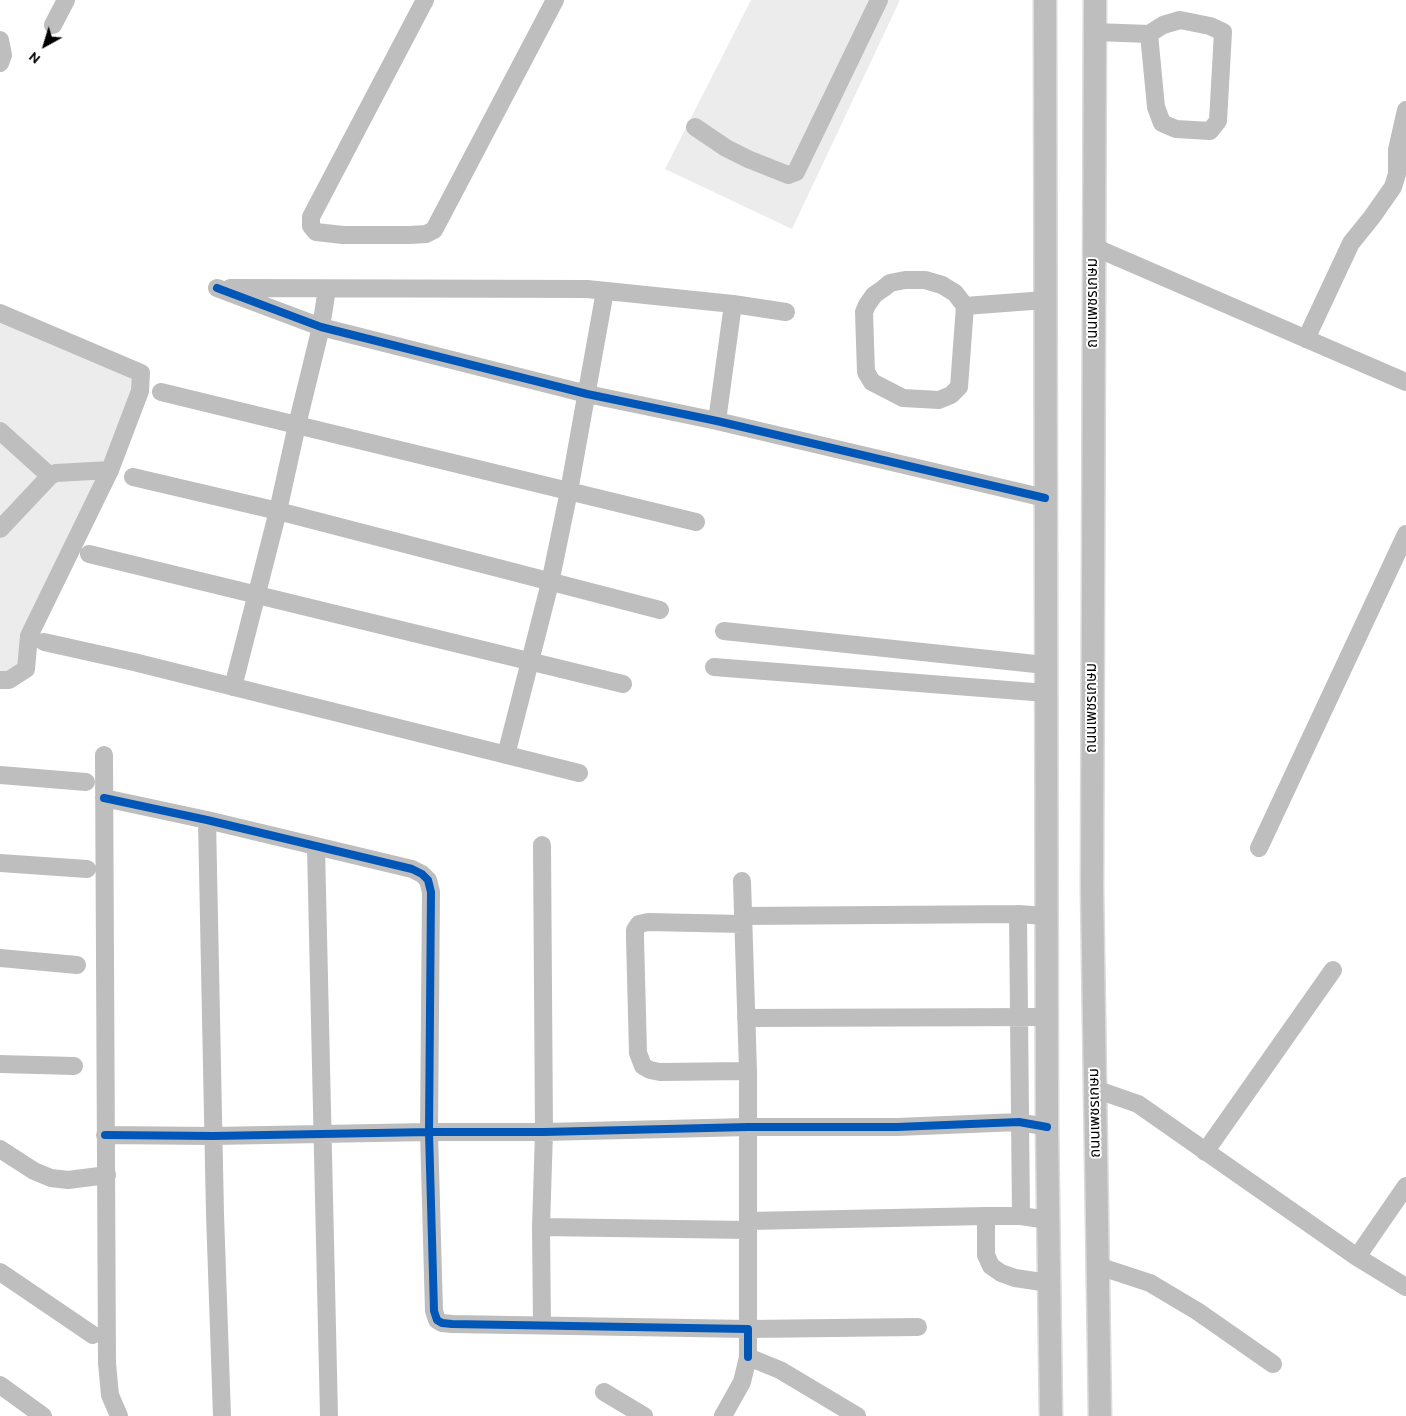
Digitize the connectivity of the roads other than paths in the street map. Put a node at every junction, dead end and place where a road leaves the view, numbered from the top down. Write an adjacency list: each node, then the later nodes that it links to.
1 (66, 0): 7 (street)
2 (425, 0): 3 (street)
3 (555, 0)
4 (879, 0): 13 (street)
5 (1045, 0): 17 (main road)
6 (1095, 0): 8 (main road, ถนนเพชรเกษม)
7 (53, 25)
8 (1095, 32): 9 (street); 14 (main road, ถนนเพชรเกษม)
9 (1149, 34): 9 (street)
10 (0, 40): 11 (street)
11 (0, 63)
12 (1406, 110): 23 (street)
13 (695, 128)
14 (1094, 247): 23 (street); 77 (main road, ถนนเพชรเกษม)
15 (327, 289): 16 (street); 22 (street); 22 (street)
16 (605, 291): 18 (street); 26 (street)
17 (1046, 300): 19 (street); 34 (main road)
18 (733, 304): 20 (street); 27 (street)
19 (965, 306): 19 (street)
20 (786, 312)
21 (0, 313): 30 (street)
22 (321, 327): 26 (street); 28 (street)
23 (1306, 339): 24 (street)
24 (1406, 382)
25 (161, 392): 28 (street)
26 (587, 394): 27 (street); 33 (street)
27 (717, 421): 34 (street)
28 (297, 425): 33 (street); 35 (street)
29 (0, 431): 31 (street)
30 (110, 470): 31 (street); 48 (street)
31 (50, 476): 37 (street)
32 (133, 477): 35 (street)
33 (569, 491): 36 (street); 40 (street)
34 (1045, 498): 46 (main road)
35 (278, 511): 40 (street); 41 (street)
36 (696, 522)
37 (0, 529)
38 (1406, 534): 61 (street)
39 (89, 554): 41 (street)
40 (550, 583): 42 (street); 45 (street)
41 (256, 595): 45 (street); 50 (street)
42 (660, 610)
43 (724, 631): 46 (street)
44 (44, 642): 50 (street)
45 (529, 661): 49 (street); 52 (street)
46 (1045, 665): 51 (main road)
47 (714, 668): 51 (street)
48 (0, 680)
49 (623, 684)
50 (233, 687): 52 (street)
51 (1046, 692): 66 (main road)
52 (506, 754): 54 (street)
53 (104, 755): 57 (street)
54 (579, 772)
55 (0, 775): 56 (street)
56 (86, 782)
57 (104, 798): 58 (street); 84 (street)
58 (207, 820): 60 (street); 85 (street)
59 (542, 845): 82 (street)
60 (316, 848): 81 (street); 83 (street)
61 (1259, 848)
62 (0, 863): 63 (street)
63 (88, 869)
64 (742, 881): 67 (street)
65 (1018, 914): 66 (street); 67 (street); 73 (street)
66 (1046, 916): 71 (main road)
67 (743, 920): 72 (street); 76 (street)
68 (0, 958): 69 (street)
69 (77, 965)
70 (1333, 970): 87 (street)
71 (1046, 1017): 73 (street); 80 (main road)
72 (746, 1018): 73 (street); 76 (street)
73 (1019, 1018): 78 (street)
74 (0, 1064): 75 (street)
75 (74, 1066)
76 (748, 1071): 79 (street)
77 (1095, 1089): 87 (street); 96 (main road, ถนนเพชรเกษม)
78 (1019, 1122): 79 (street); 80 (street); 91 (street)
79 (748, 1127): 82 (street); 93 (street)
80 (1047, 1127): 92 (main road)
81 (429, 1132): 82 (street); 83 (street); 100 (street)
82 (544, 1132): 94 (street)
83 (323, 1133): 85 (street); 111 (street)
84 (105, 1135): 85 (street); 88 (street)
85 (213, 1136): 110 (street)
86 (0, 1149): 88 (street)
87 (1205, 1152): 95 (street)
88 (107, 1175): 109 (street)
89 (1406, 1186): 95 (street)
90 (986, 1216): 91 (street); 93 (street); 98 (street)
91 (1021, 1216): 92 (street)
92 (1048, 1220): 98 (main road)
93 (748, 1225): 94 (street); 102 (street)
94 (541, 1227): 100 (street)
95 (1357, 1257): 99 (street)
96 (1098, 1266): 105 (street); 116 (main road, ถนนเพชรเกษม)
97 (0, 1272): 103 (street)
98 (1049, 1283): 115 (main road)
99 (1406, 1287)
100 (542, 1325): 102 (street)
101 (918, 1327): 102 (street)
102 (748, 1329): 104 (street)
103 (93, 1335)
104 (748, 1357): 113 (street); 114 (street)
105 (1272, 1364)
106 (0, 1385): 108 (street)
107 (604, 1392): 112 (street)
108 (43, 1416)
109 (119, 1416)
110 (222, 1416)
111 (329, 1416)
112 (644, 1416)
113 (723, 1416)
114 (858, 1416)
115 (1051, 1416)
116 (1100, 1416)

